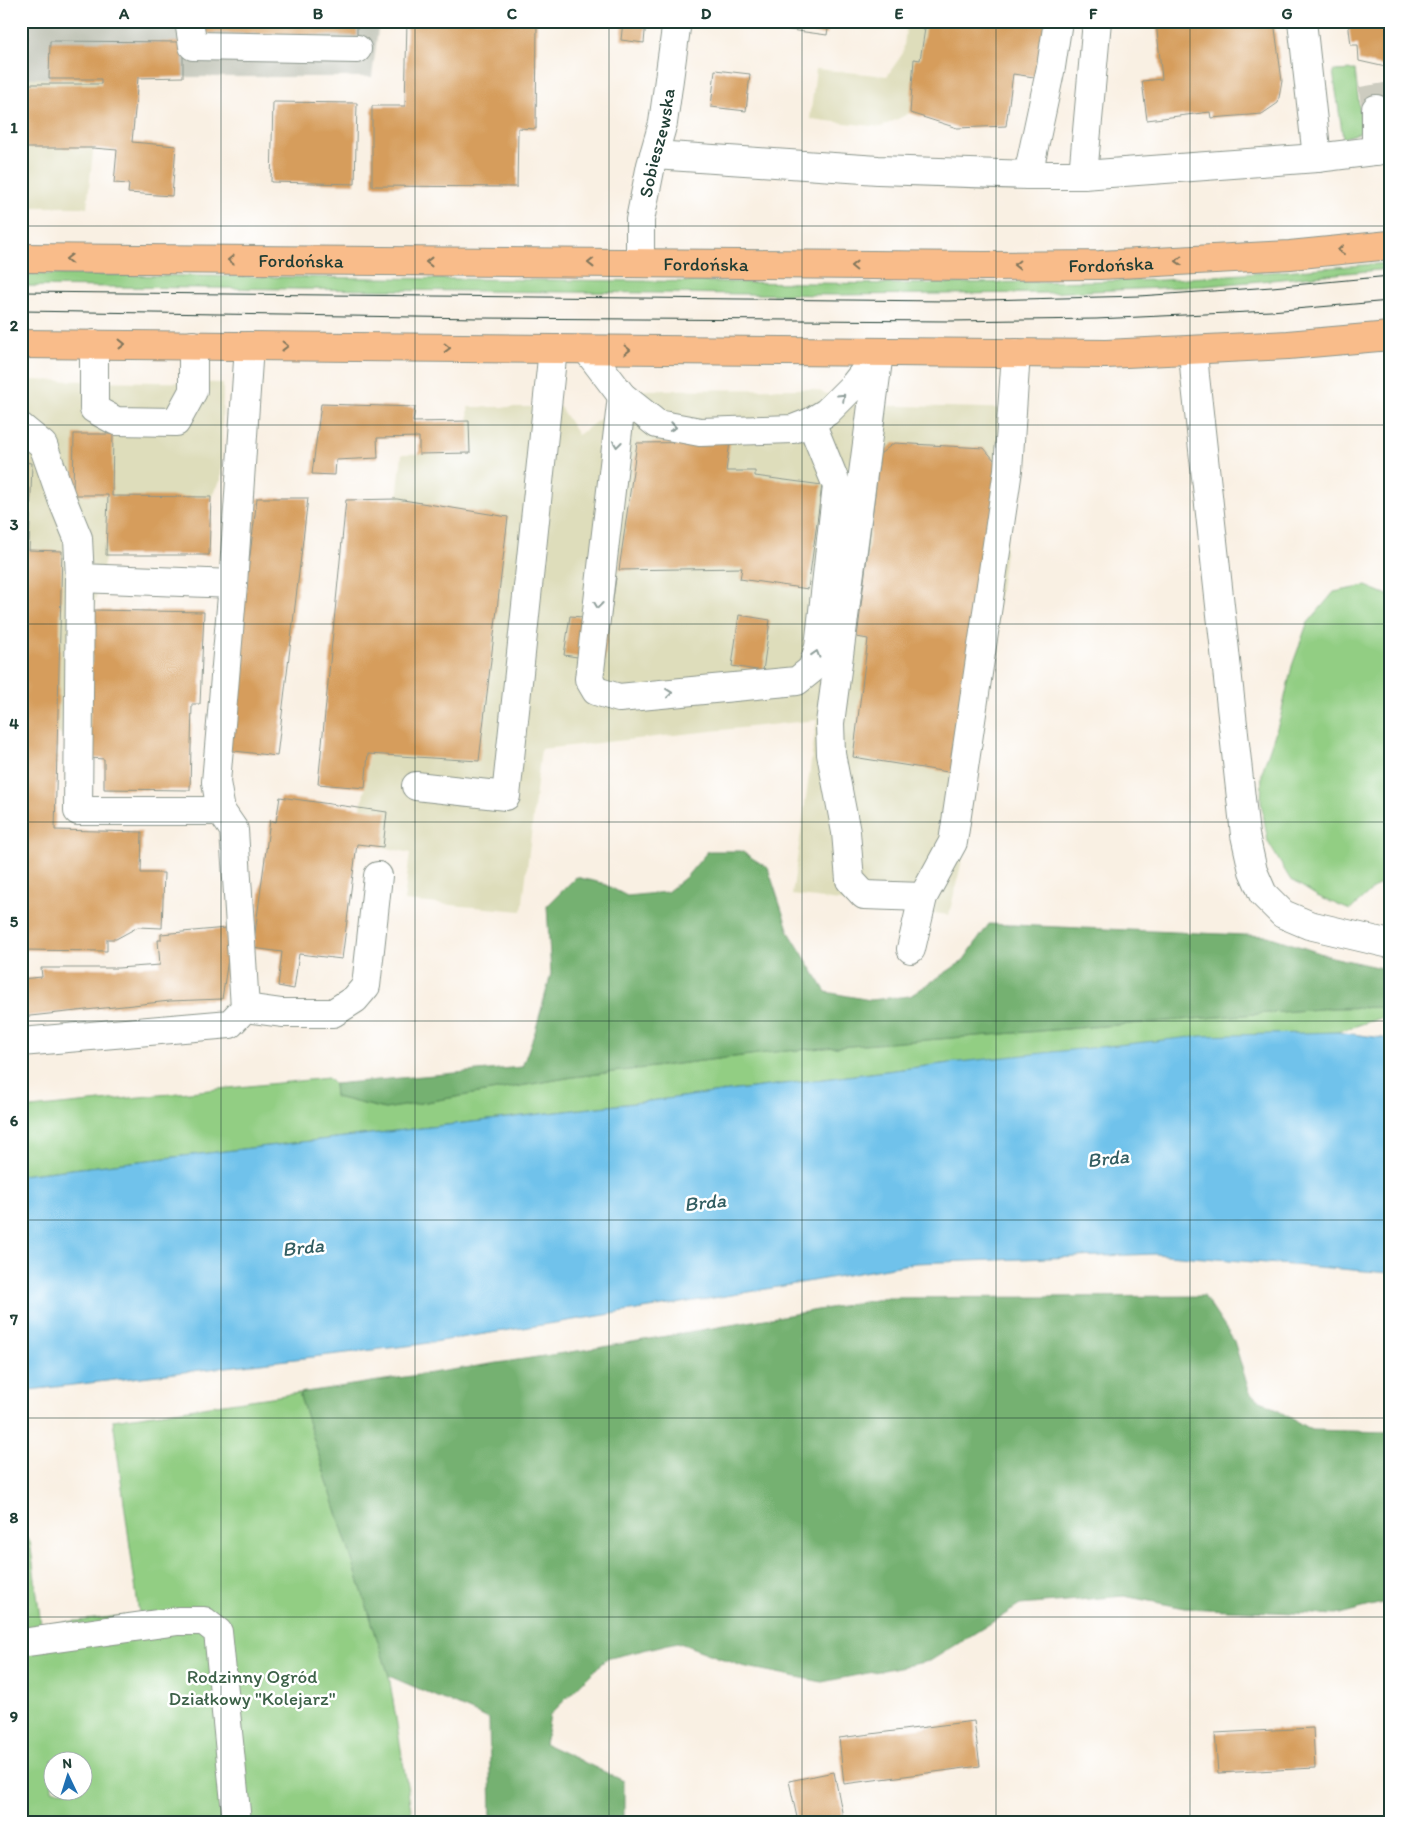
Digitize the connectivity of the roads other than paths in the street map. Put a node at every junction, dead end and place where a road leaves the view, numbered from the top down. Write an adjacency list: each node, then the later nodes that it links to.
1 (189, 21): 6 (street)
2 (677, 21): 9 (street, Sobieszewska)
3 (1058, 21): 11 (street)
4 (1097, 21): 12 (street)
5 (1302, 21): 10 (street)
6 (357, 49)
7 (1376, 110): 8 (street)
8 (1383, 150): 10 (street)
9 (654, 154): 11 (street); 15 (street, Sobieszewska)
10 (1317, 158): 12 (street)
11 (1028, 176): 12 (street)
12 (1083, 176)
13 (1390, 245): 15 (main road, Fordońska, one-way to 15)
14 (21, 258): 15 (main road, Fordońska, one-way to 14)
15 (640, 263)
16 (1390, 336): 23 (main road)
17 (21, 344): 18 (main road)
18 (94, 344): 19 (main road, one-way to 19); 19 (street)
19 (193, 345): 20 (main road)
20 (249, 346): 21 (main road, one-way to 21); 30 (street)
21 (553, 350): 22 (main road); 31 (street)
22 (587, 350): 24 (main road, one-way to 24); 26 (street)
23 (1193, 350): 25 (main road); 35 (street)
24 (879, 353): 25 (main road); 27 (street, one-way to 24); 34 (street)
25 (1016, 353): 34 (street)
26 (622, 396): 27 (street, one-way to 27); 27 (street, one-way to 27)
27 (810, 422)
28 (21, 427): 29 (street)
29 (80, 578): 30 (street); 32 (street)
30 (233, 584): 32 (street)
31 (416, 786)
32 (222, 811): 37 (street)
33 (378, 876): 37 (street)
34 (922, 898): 36 (street)
35 (1390, 944)
36 (911, 949)
37 (245, 1008): 38 (street)
38 (21, 1042)
39 (21, 1643): 40 (street)
40 (237, 1822)

